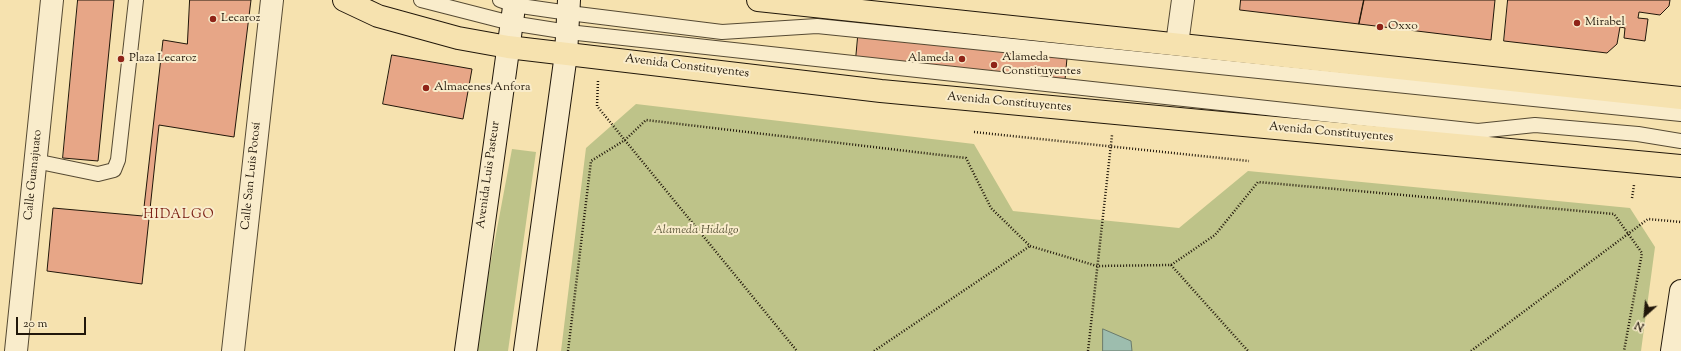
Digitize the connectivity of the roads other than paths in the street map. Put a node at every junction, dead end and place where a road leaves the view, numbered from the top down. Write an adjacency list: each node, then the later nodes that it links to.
1 (52, 0): 16 (street, Calle Guanajuato)
2 (136, 0): 16 (lane)
3 (272, 0): 21 (street, Calle San Luis Potosí)
4 (344, 0): 11 (main road, Avenida Constituyentes)
5 (421, 0): 8 (lane)
6 (758, 0): 10 (main road)
7 (1183, 0): 10 (street)
8 (510, 7): 9 (lane); 9 (lane); 11 (street, Avenida Luis Pasteur)
9 (569, 15): 12 (street); 14 (lane); 15 (lane)
10 (1177, 44): 13 (main road)
11 (508, 47): 12 (main road, Avenida Constituyentes); 22 (street, Avenida Luis Pasteur)
12 (566, 54): 17 (main road, Avenida Constituyentes); 23 (street)
13 (1681, 98)
14 (1681, 114)
15 (1681, 141)
16 (35, 161): 20 (street, Calle Guanajuato)
17 (1681, 166)
18 (1680, 304): 19 (street)
19 (1676, 340)
20 (16, 351)
21 (233, 351)
22 (466, 351)
23 (525, 351)

